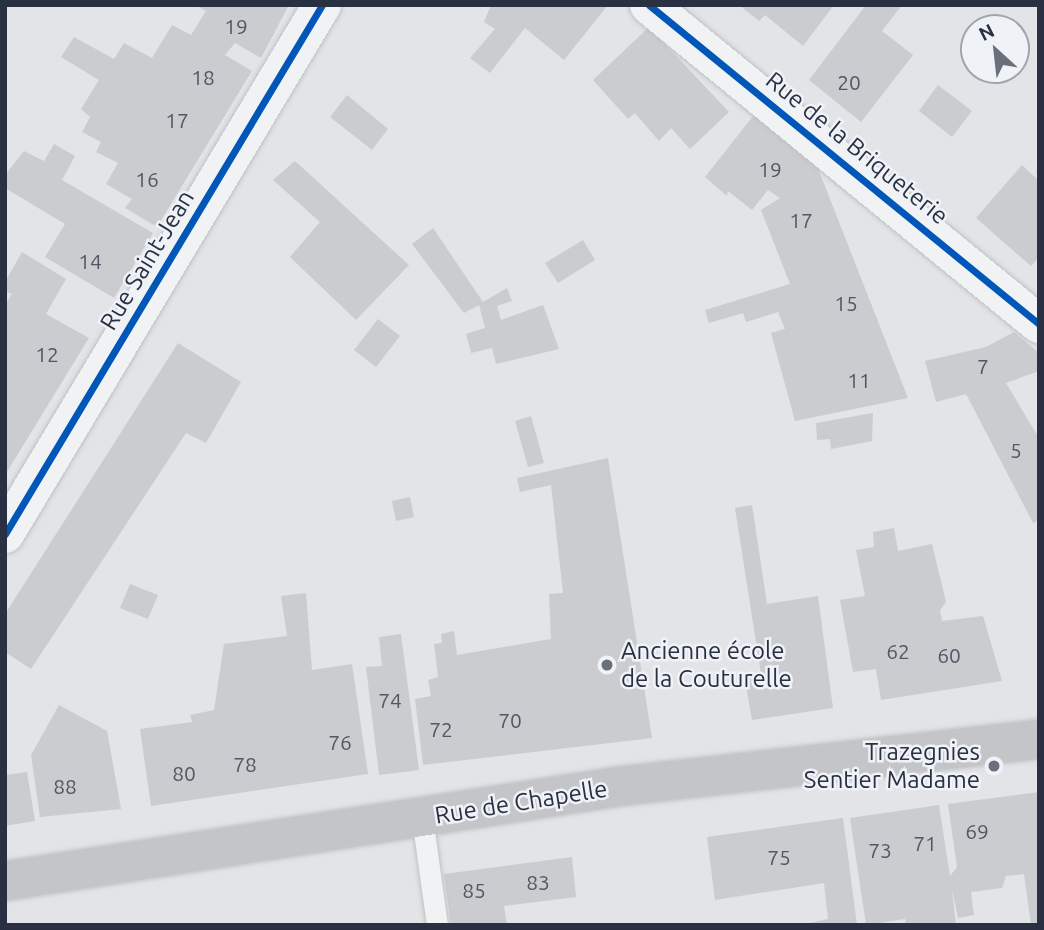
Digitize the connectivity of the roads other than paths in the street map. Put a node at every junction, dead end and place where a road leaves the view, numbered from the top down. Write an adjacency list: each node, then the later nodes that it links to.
1 (322, 5): 4 (street, Rue Saint-Jean)
2 (649, 5): 3 (street, Rue de la Briqueterie)
3 (1039, 324)
4 (5, 534)
5 (1039, 739): 6 (main road, Rue de Chapelle)
6 (422, 817): 7 (main road, Rue de Chapelle); 8 (lane)
7 (5, 881)
8 (437, 925)

